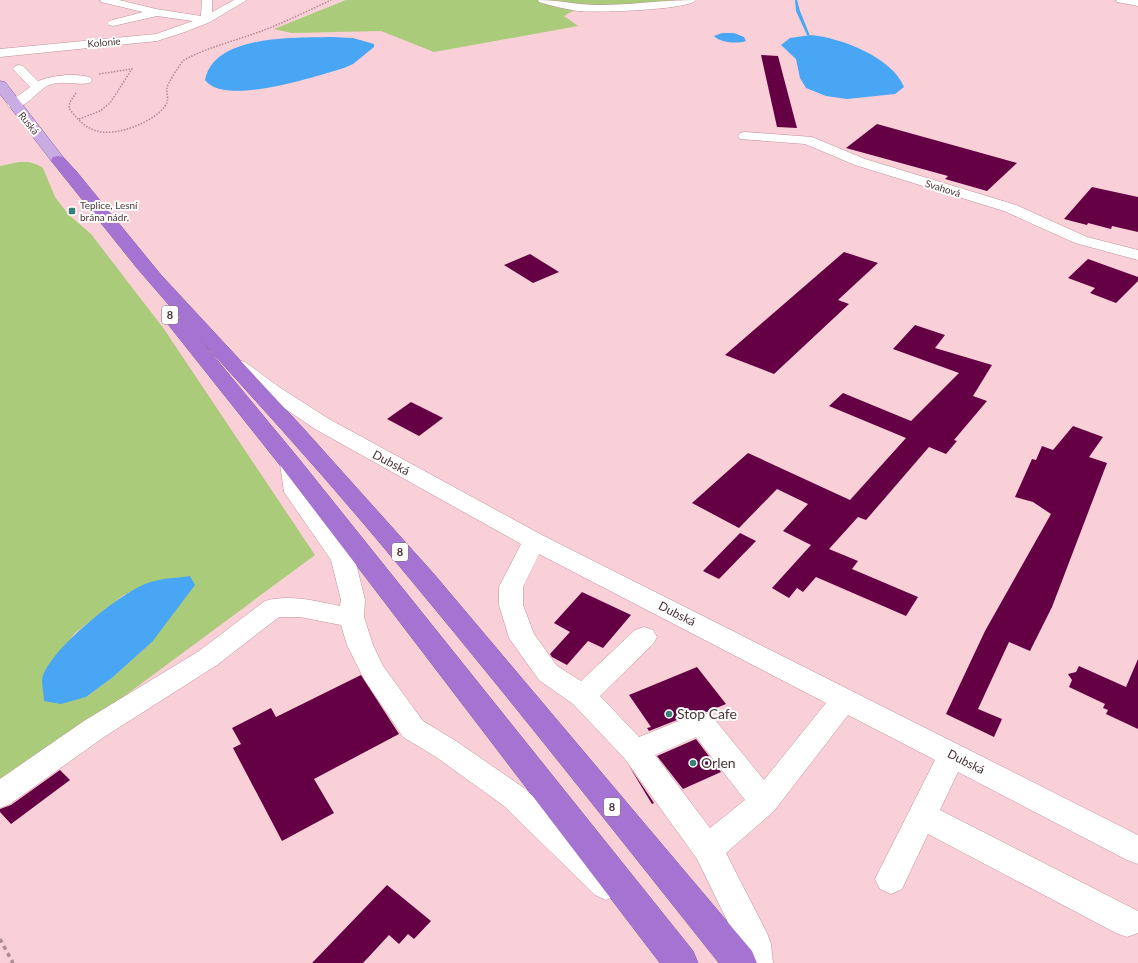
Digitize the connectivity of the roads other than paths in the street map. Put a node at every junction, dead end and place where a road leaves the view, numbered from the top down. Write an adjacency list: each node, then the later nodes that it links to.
1 (105, 0): 9 (street)
2 (207, 0): 10 (street)
3 (242, 0): 10 (street, Kolonie)
4 (543, 0): 5 (street)
5 (691, 0)
6 (1121, 0): 7 (street)
7 (1138, 3)
8 (170, 6): 9 (street)
9 (156, 12): 10 (street); 11 (street)
10 (206, 20): 12 (street, Kolonie)
11 (113, 23)
12 (0, 53)
13 (19, 69): 16 (street)
14 (86, 80): 16 (street)
15 (0, 86): 17 (main road, Ruská / 8)
16 (37, 87): 17 (street)
17 (14, 104): 19 (main road, Ruská / 8)
18 (745, 136): 20 (street, Svahová)
19 (58, 160): 21 (highway, 8); 22 (highway, 8)
20 (1138, 255)
21 (228, 358): 23 (street, Dubská); 38 (highway, 8)
22 (291, 464): 24 (street); 37 (highway, 8)
23 (534, 541): 26 (street); 27 (street, Dubská)
24 (351, 618): 30 (street); 37 (street)
25 (644, 637): 26 (street)
26 (583, 696): 28 (street)
27 (844, 700): 29 (street, Dubská); 31 (street)
28 (635, 751): 31 (street); 33 (street)
29 (952, 755): 32 (street); 34 (street, Dubská)
30 (0, 795)
31 (764, 802): 33 (street)
32 (922, 816): 35 (street); 36 (street)
33 (708, 849): 39 (street)
34 (1138, 850)
35 (891, 879)
36 (1127, 922)
37 (673, 952)
38 (740, 963)
39 (756, 963)

